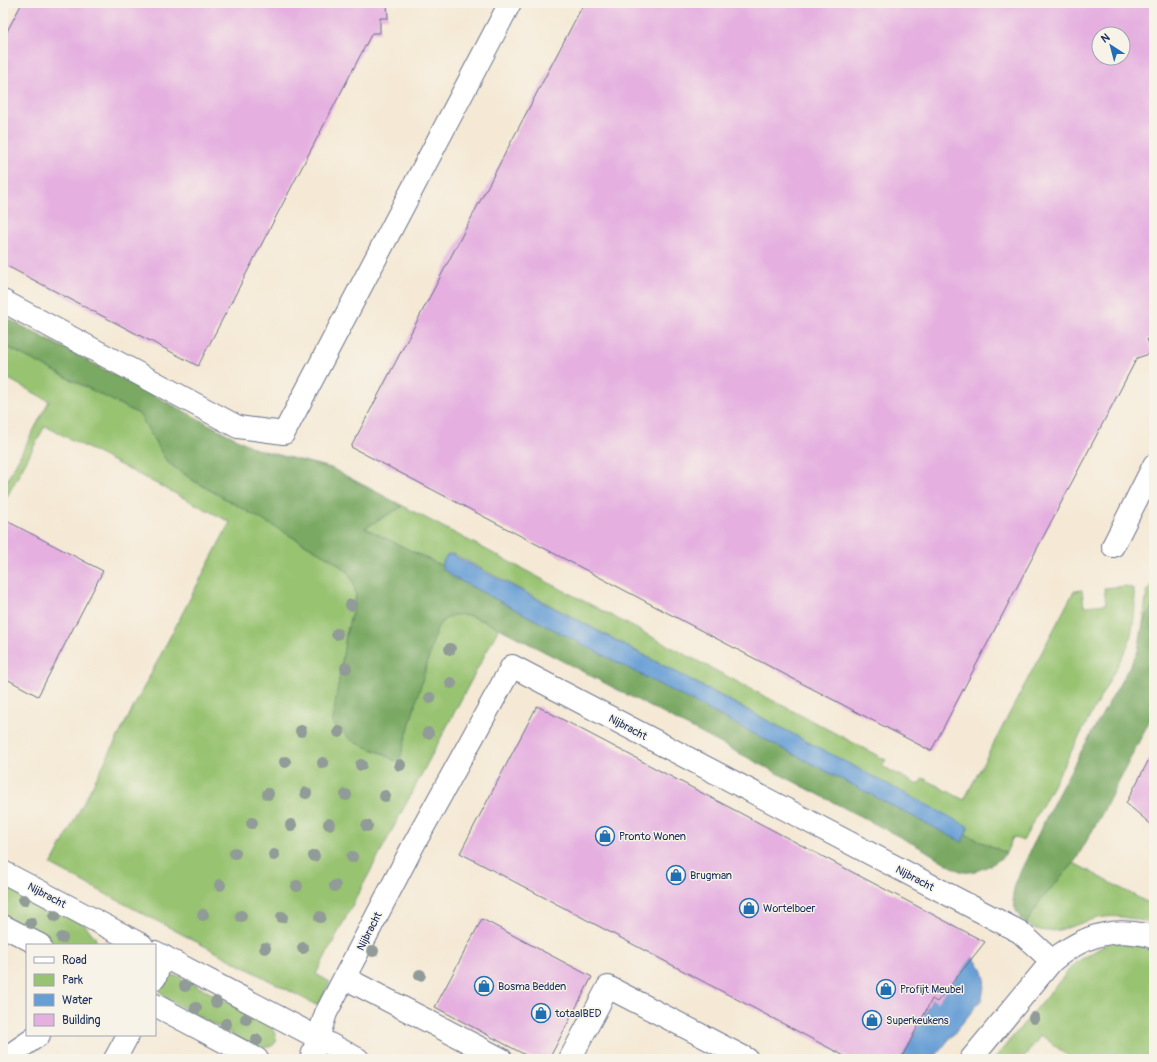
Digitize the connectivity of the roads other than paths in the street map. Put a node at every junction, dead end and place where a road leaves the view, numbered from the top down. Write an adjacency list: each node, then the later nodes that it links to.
1 (510, 3): 2 (street)
2 (3, 301)
3 (1154, 465): 4 (street)
4 (1113, 546)
5 (3, 872): 9 (street, Nijbracht)
6 (3, 926): 8 (street)
7 (1154, 938): 11 (street)
8 (38, 944)
9 (136, 944)
10 (159, 954): 12 (street); 17 (street)
11 (1052, 960): 13 (street, Nijbracht); 26 (street)
12 (156, 972)
13 (345, 978): 17 (street, Nijbracht); 23 (street)
14 (156, 1006): 20 (street)
15 (38, 1036): 18 (street)
16 (127, 1036): 19 (street)
17 (319, 1038): 21 (street, Nijbracht); 22 (street)
18 (4, 1059)
19 (115, 1059)
20 (257, 1059)
21 (311, 1059)
22 (358, 1059)
23 (501, 1059)
24 (570, 1059): 25 (street)
25 (747, 1059)
26 (971, 1059)

